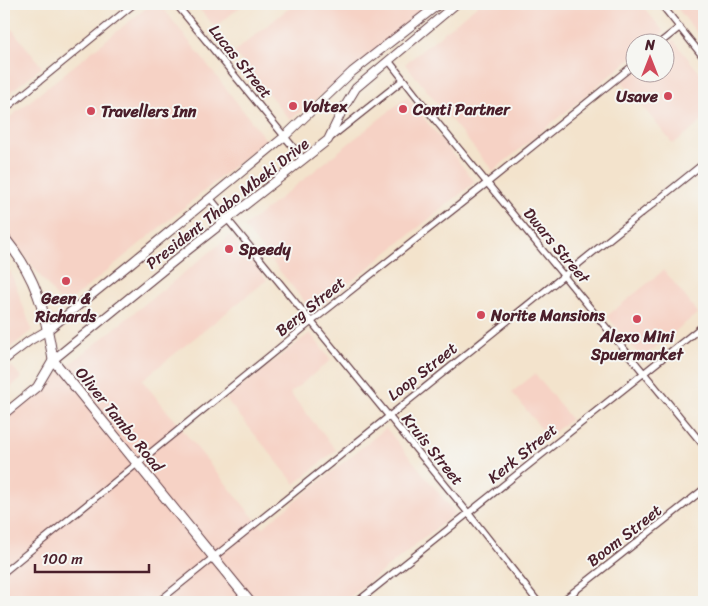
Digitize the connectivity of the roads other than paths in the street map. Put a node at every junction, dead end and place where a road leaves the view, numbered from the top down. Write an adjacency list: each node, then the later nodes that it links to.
1 (134, 4): 12 (street)
2 (176, 4): 13 (street, Lucas Street)
3 (439, 4): 13 (street, President Thabo Mbeki Drive)
4 (456, 4): 9 (street, President Thabo Mbeki Drive)
5 (661, 4): 6 (street)
6 (680, 27): 7 (street); 8 (street)
7 (674, 32)
8 (704, 58)
9 (389, 61): 11 (street, Dwars Street); 14 (street, President Thabo Mbeki Drive)
10 (626, 71): 17 (street, Berg Street)
11 (403, 80): 14 (street); 17 (street, Dwars Street)
12 (4, 110)
13 (284, 136): 15 (street, Lucas Street); 18 (street, President Thabo Mbeki Drive)
14 (328, 140): 15 (street, President Thabo Mbeki Drive)
15 (303, 160): 19 (street, President Thabo Mbeki Drive)
16 (704, 163): 21 (street, Loop Street)
17 (487, 183): 21 (street, Dwars Street); 22 (street, Berg Street)
18 (210, 198): 19 (street, Kruis Street); 24 (street, President Thabo Mbeki Drive)
19 (226, 220): 22 (street, Kruis Street); 26 (street, President Thabo Mbeki Drive)
20 (4, 236): 24 (main road, Oliver Tambo Road)
21 (564, 276): 27 (street, Dwars Street); 29 (street, Loop Street)
22 (311, 322): 29 (street, Kruis Street); 31 (street, Berg Street)
23 (704, 325): 27 (street, Kerk Street)
24 (50, 329): 25 (street, President Thabo Mbeki Drive); 26 (main road, Oliver Tambo Road)
25 (4, 360)
26 (53, 360): 28 (street, President Thabo Mbeki Drive); 31 (main road, Oliver Tambo Road)
27 (645, 373): 30 (street, Dwars Street); 33 (street, Kerk Street)
28 (4, 414)
29 (388, 416): 33 (street, Kruis Street); 34 (street, Loop Street)
30 (704, 446)
31 (138, 464): 34 (main road, Oliver Tambo Road); 35 (street, Berg Street)
32 (704, 489): 40 (street, Boom Street)
33 (469, 514): 38 (street, Kerk Street); 39 (street, Kruis Street)
34 (214, 556): 36 (street, Loop Street); 37 (main road, Oliver Tambo Road)
35 (4, 572)
36 (158, 602)
37 (250, 602)
38 (357, 602)
39 (538, 602)
40 (561, 602)

